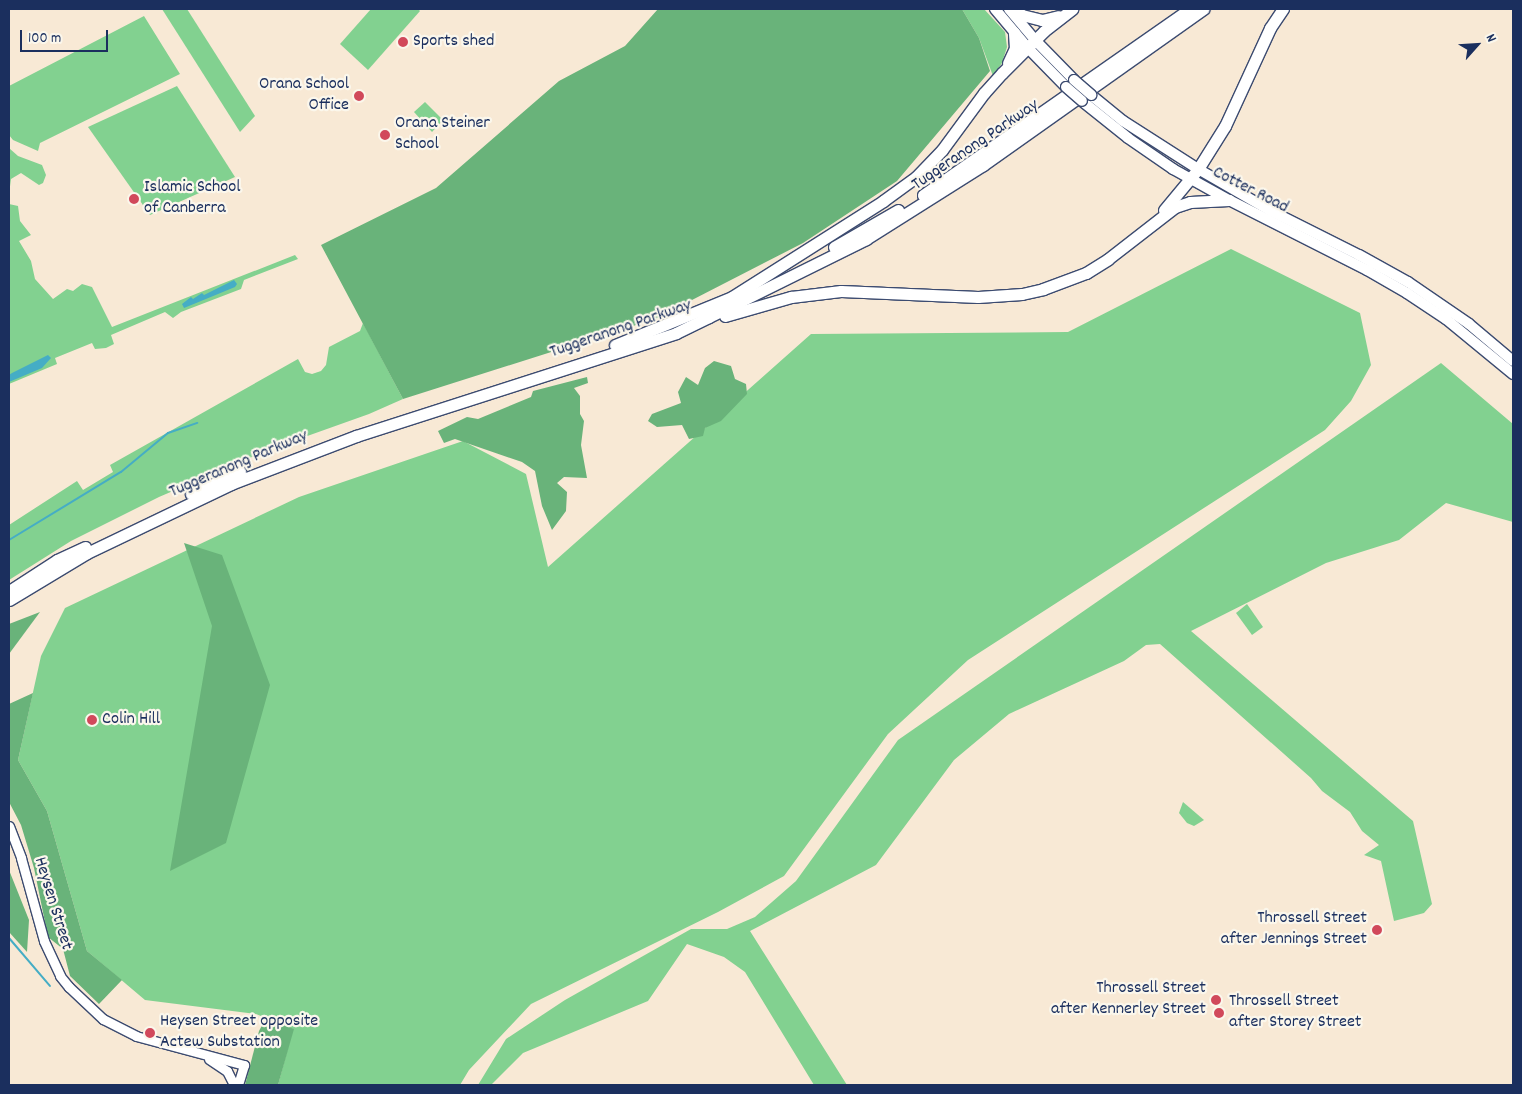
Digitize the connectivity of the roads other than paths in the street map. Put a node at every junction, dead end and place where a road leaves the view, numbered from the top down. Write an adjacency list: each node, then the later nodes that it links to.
1 (995, 9): 8 (main road, Cotter Road)
2 (1009, 9): 9 (main road, Cotter Road)
3 (1014, 9): 7 (highway)
4 (1190, 9): 15 (highway, Tuggeranong Parkway)
5 (1204, 9): 16 (highway, Tuggeranong Parkway)
6 (1283, 9): 11 (highway)
7 (1069, 11): 9 (highway)
8 (1014, 32): 9 (main road, Cotter Road); 10 (highway)
9 (1031, 44): 10 (highway); 11 (main road, Cotter Road, bridge); 12 (main road, Cotter Road, bridge)
10 (1002, 73): 15 (highway)
11 (1198, 169): 12 (highway); 17 (main road, Cotter Road)
12 (1190, 179): 13 (main road, Cotter Road); 14 (highway)
13 (1229, 200): 14 (highway); 18 (main road, Cotter Road)
14 (1157, 219): 16 (highway)
15 (731, 298): 19 (highway, Tuggeranong Parkway)
16 (676, 332): 20 (highway, Tuggeranong Parkway)
17 (1513, 361)
18 (1513, 374)
19 (9, 591)
20 (9, 600)
21 (9, 826): 22 (main road, Heysen Street)
22 (205, 1056): 23 (main road); 24 (main road, Heysen Street)
23 (234, 1085)
24 (238, 1085)

